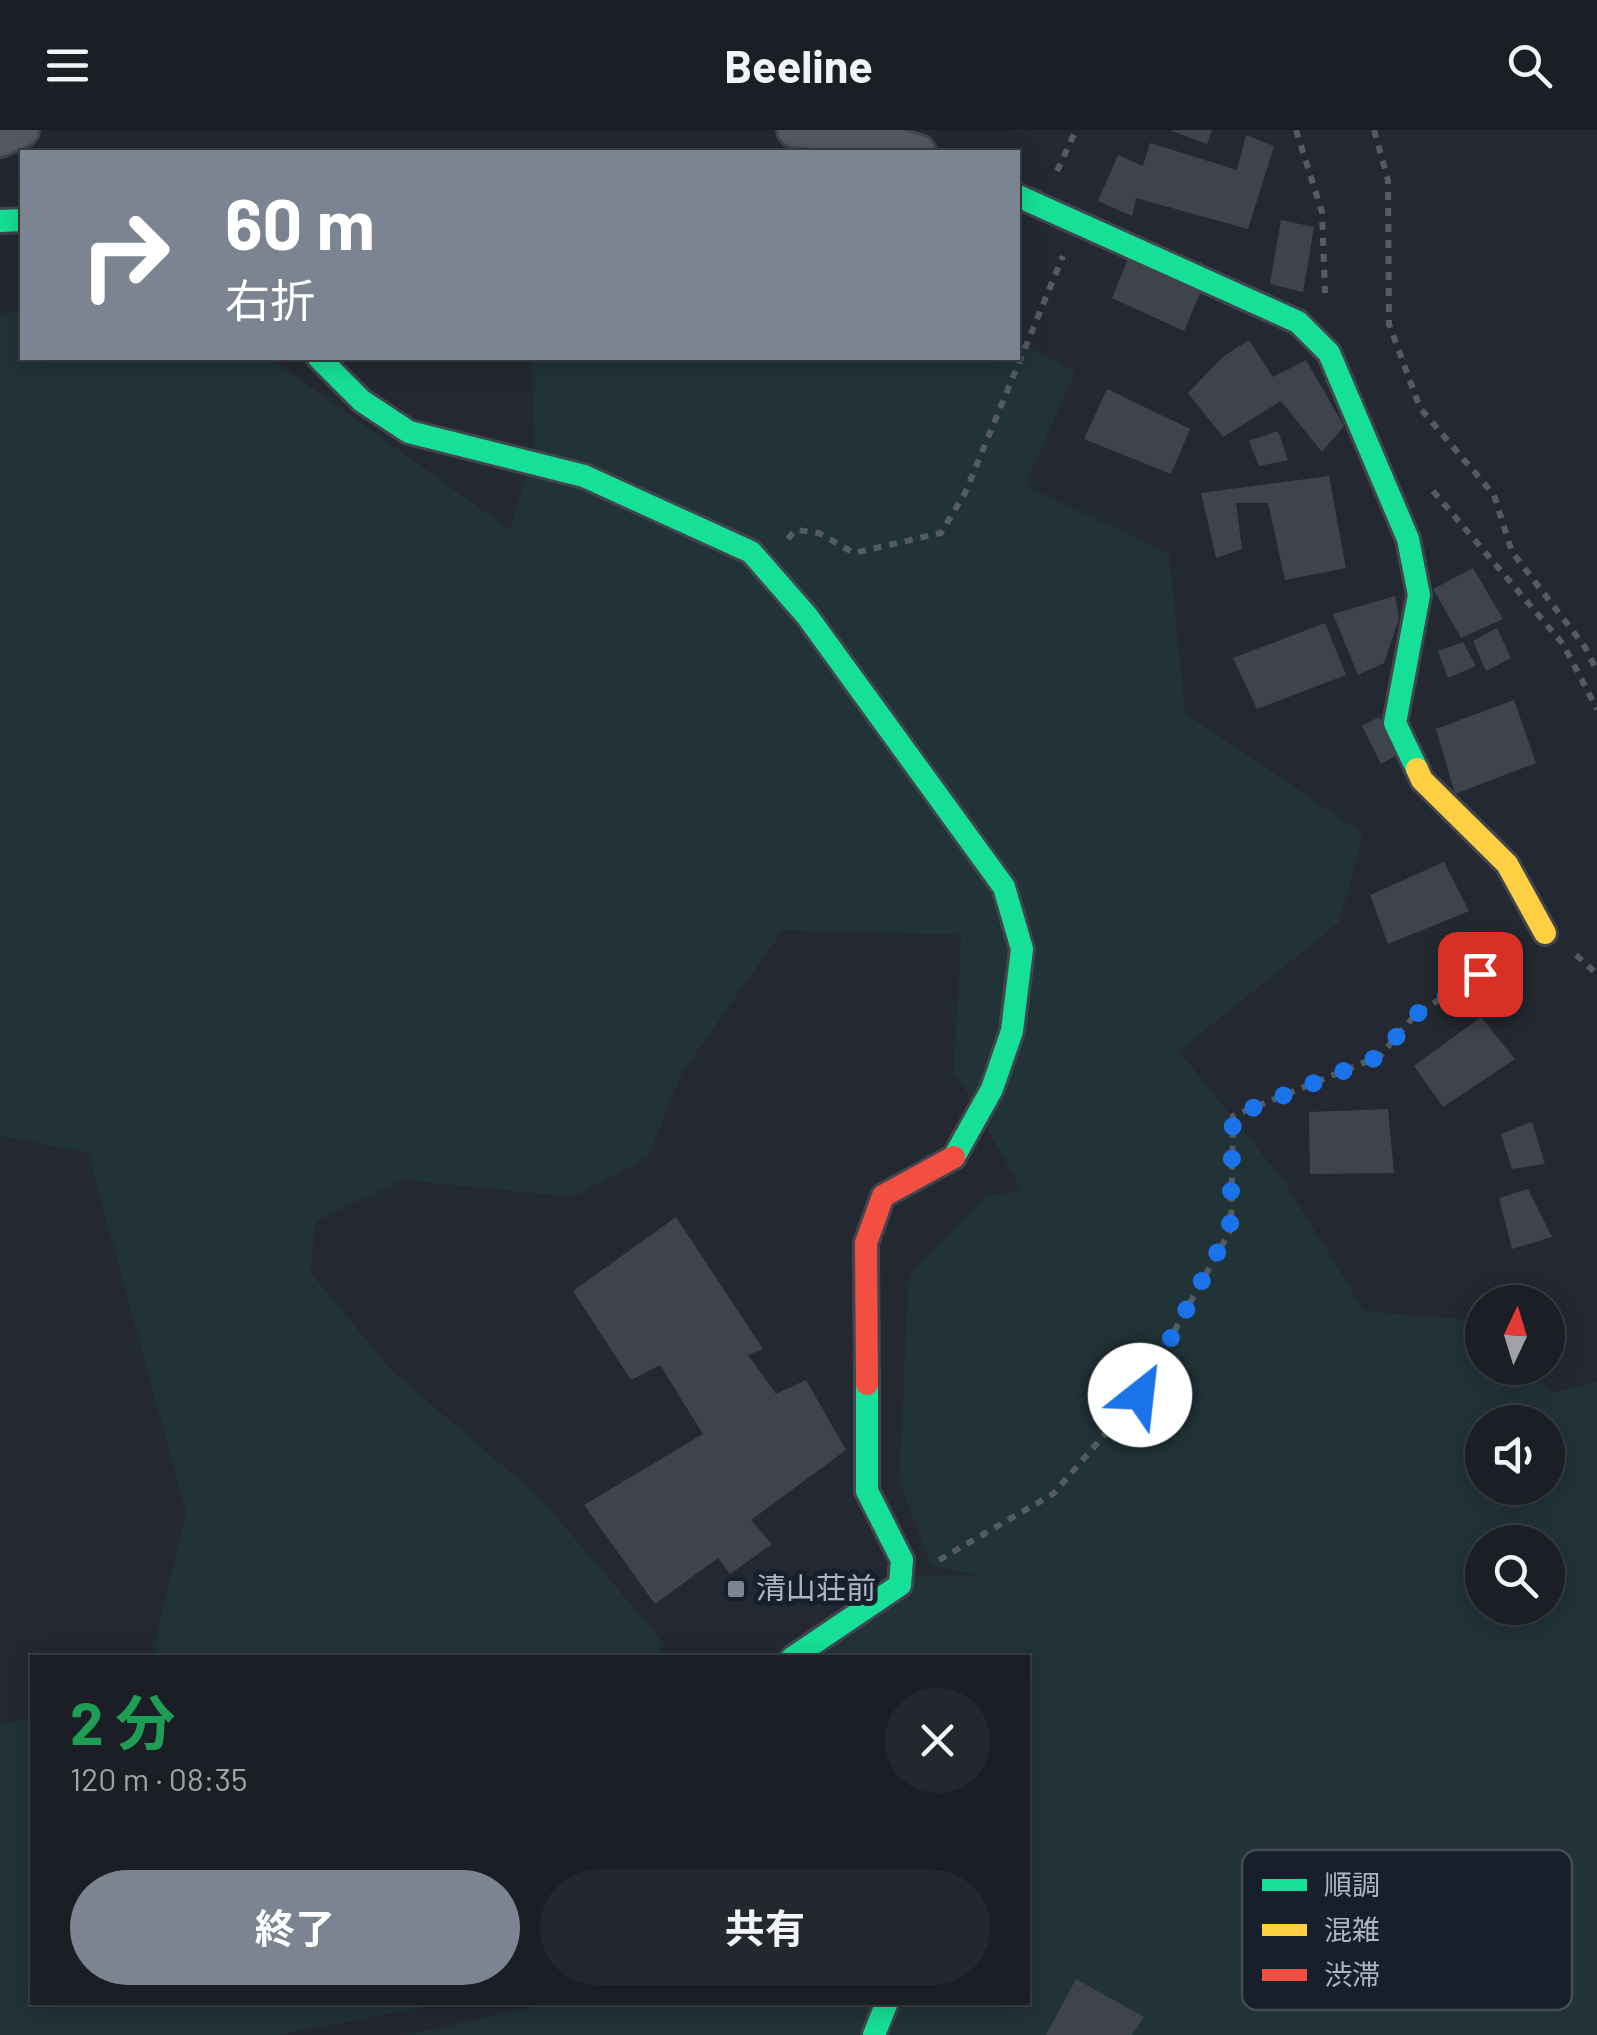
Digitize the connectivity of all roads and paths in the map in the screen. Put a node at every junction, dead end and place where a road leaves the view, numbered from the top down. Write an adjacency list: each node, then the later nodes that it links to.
1 (22, 130): 6 (street)
2 (794, 130): 7 (street)
3 (1076, 130): 8 (path)
4 (1296, 130): 11 (path)
5 (1374, 130): 17 (path)
6 (0, 140)
7 (912, 150)
8 (1050, 186)
9 (1020, 197): 10 (street)
10 (1076, 222): 12 (path); 19 (street)
11 (1326, 305)
12 (1020, 359)
13 (321, 360): 16 (street)
14 (1019, 360): 16 (path)
15 (1423, 479): 18 (path)
16 (764, 568): 20 (street)
17 (1597, 670)
18 (1597, 708)
19 (1545, 933): 20 (path)
20 (901, 1573): 21 (street)
21 (796, 1655)
22 (887, 2005): 23 (street)
23 (874, 2035)

